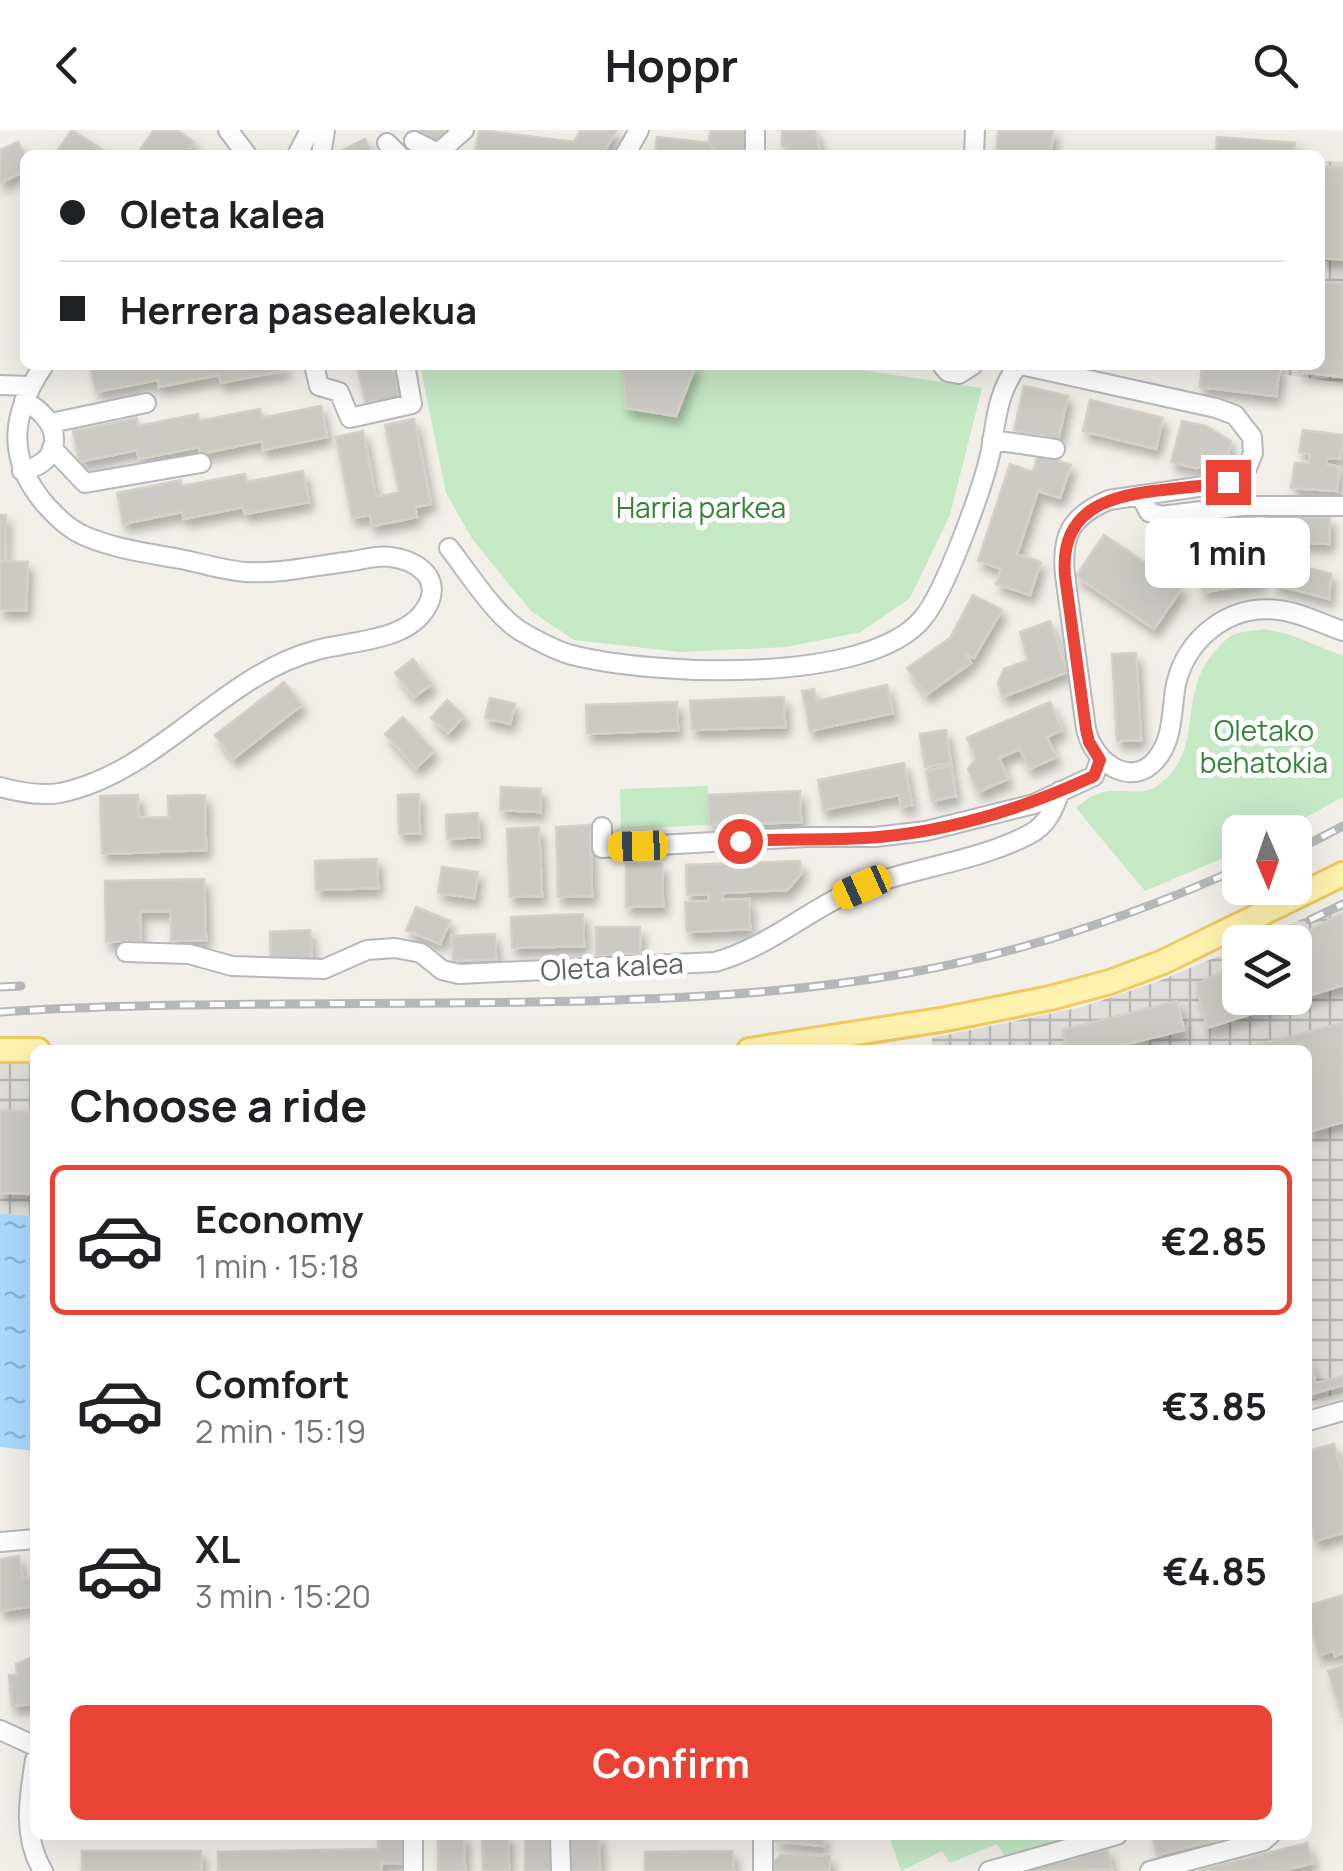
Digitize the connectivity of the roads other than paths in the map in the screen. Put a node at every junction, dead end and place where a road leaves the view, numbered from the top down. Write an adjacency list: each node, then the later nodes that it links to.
1 (464, 130): 4 (street)
2 (414, 141): 3 (street)
3 (432, 150)
4 (441, 150)
5 (41, 370): 13 (street)
6 (315, 370): 7 (street)
7 (406, 370)
8 (978, 370): 12 (street)
9 (1015, 370): 12 (street)
10 (1042, 370): 22 (street)
11 (0, 385): 13 (street)
12 (1002, 388): 16 (street)
13 (27, 394): 15 (street); 17 (street)
14 (146, 403): 15 (street)
15 (52, 423): 18 (street)
16 (992, 440): 19 (street); 24 (street)
17 (8, 448): 21 (street)
18 (52, 448): 20 (street); 21 (street)
19 (1055, 448)
20 (201, 463)
21 (22, 471): 27 (street)
22 (1140, 494): 23 (street); 26 (street)
23 (1343, 506)
24 (449, 548)
25 (1343, 632): 26 (street)
26 (1100, 760): 28 (street, Oleta kalea)
27 (0, 787)
28 (1060, 792): 29 (street, Oleta kalea); 31 (street, Oleta kalea)
29 (602, 827)
30 (1343, 874): 32 (main road)
31 (126, 952)
32 (781, 1045)
33 (0, 1050): 34 (main road)
34 (30, 1050)
35 (1343, 1411): 36 (street)
36 (1312, 1420)
37 (30, 1539): 38 (street)
38 (0, 1542)
39 (2, 1733): 40 (street)
40 (30, 1744)
41 (30, 1794): 42 (street)
42 (30, 1835)
43 (31, 1840): 49 (street)
44 (412, 1840): 50 (street)
45 (560, 1840): 51 (street)
46 (763, 1840): 52 (street)
47 (1099, 1840): 53 (street)
48 (1264, 1840): 54 (street)
49 (43, 1871)
50 (413, 1871)
51 (561, 1871)
52 (763, 1871)
53 (989, 1871)
54 (1150, 1871)

